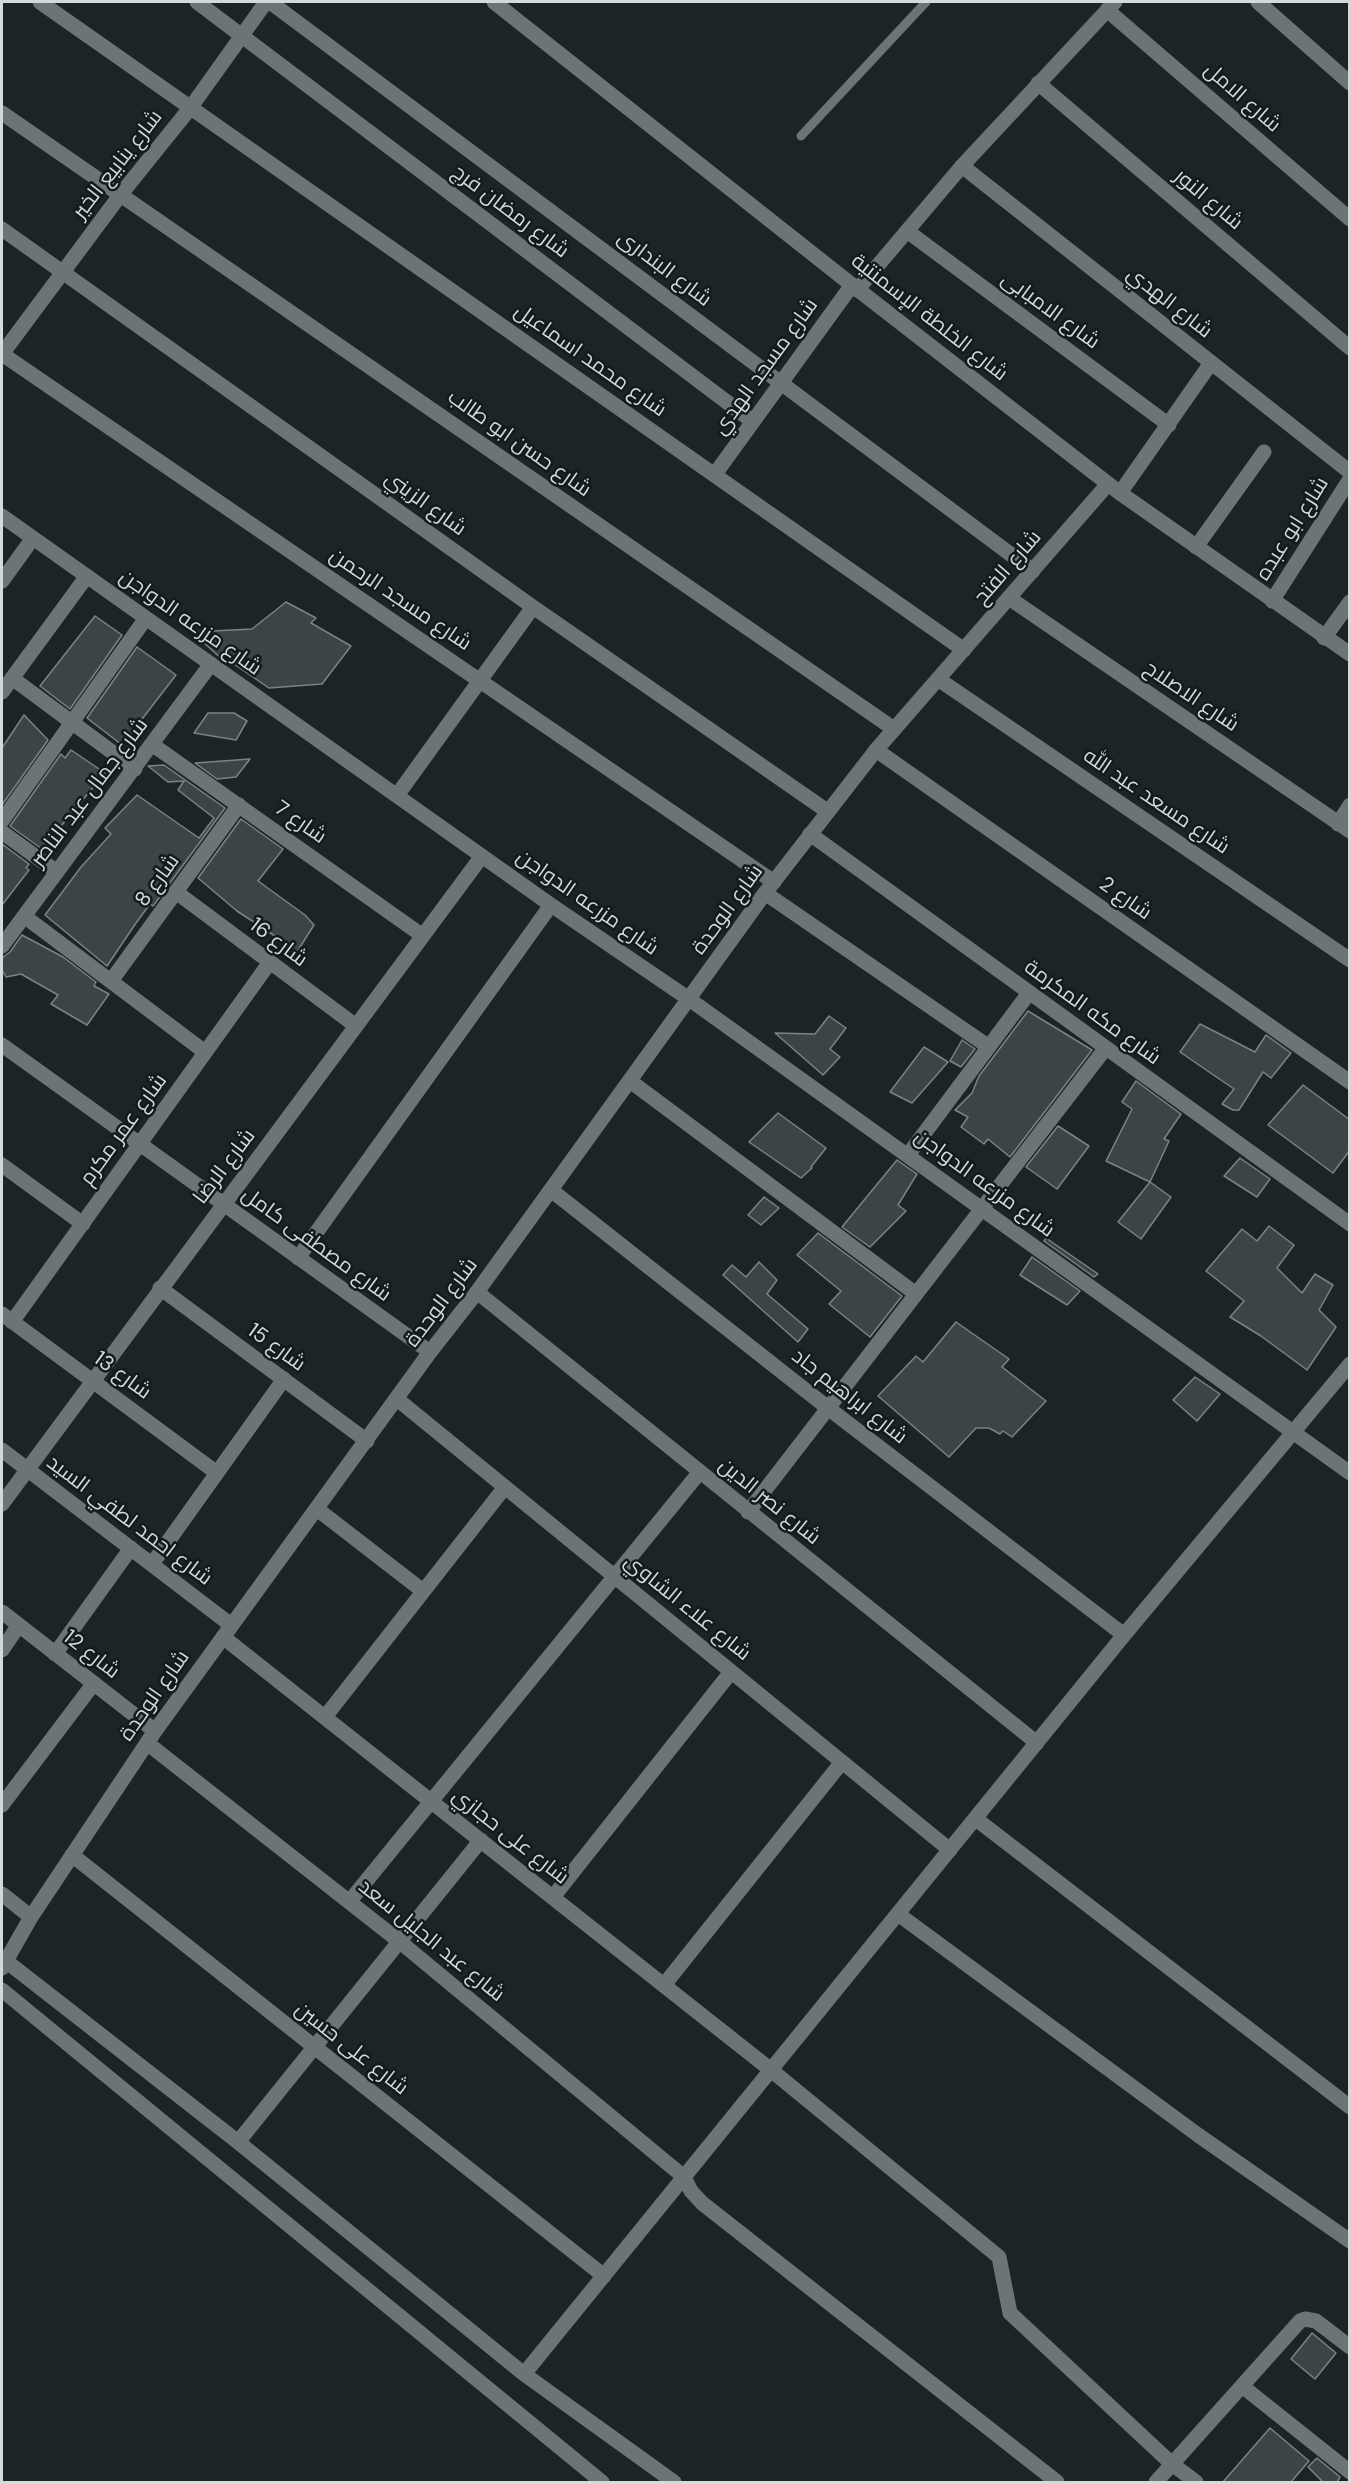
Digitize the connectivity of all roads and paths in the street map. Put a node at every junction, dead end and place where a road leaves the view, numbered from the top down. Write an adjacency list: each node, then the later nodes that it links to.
1 (40, 2): 11 (street, شارع محمد اسماعيل)
2 (197, 2): 8 (street, شارع رمضان فرج)
3 (268, 2): 8 (street, شارع ينابيع الخير); 24 (street, شارع البندارى)
4 (494, 2): 20 (street, شارع الخلطة الإسمنتية)
5 (926, 2): 13 (lane)
6 (1258, 2): 10 (street)
7 (1111, 6): 9 (street); 16 (street, شارع الامل)
8 (242, 36): 11 (street, شارع ينابيع الخير); 25 (street, شارع رمضان فرج)
9 (1038, 83): 14 (street); 21 (street, شارع النور)
10 (1350, 83)
11 (191, 107): 15 (street, شارع ينابيع الخير); 29 (street, شارع محمد اسماعيل)
12 (2, 113): 15 (street, شارع حسن ابو طالب)
13 (801, 136)
14 (963, 166): 18 (street); 23 (street, شارع الهدي)
15 (121, 194): 19 (street, شارع ينابيع الخير); 52 (street, شارع حسن ابو طالب)
16 (1350, 219)
17 (2, 229): 19 (street, شارع الزيني)
18 (907, 231): 20 (street); 26 (street, شارع الامبابى)
19 (63, 271): 22 (street, شارع ينابيع الخير); 41 (street, شارع الزيني)
20 (855, 287): 24 (street, شارع مسجد الهدي); 31 (street, شارع الخلطة الإسمنتية)
21 (1350, 348)
22 (2, 354): 49 (street, شارع مسجد الرحمن)
23 (1211, 363): 26 (street, شارع الفتح); 28 (street, شارع الهدي)
24 (781, 382): 25 (street, شارع مسجد الهدي); 35 (street, شارع البندارى)
25 (753, 422): 29 (street, شارع مسجد الهدي)
26 (1168, 425): 31 (street, شارع الفتح)
27 (1264, 452): 34 (street)
28 (1350, 471)
29 (715, 474): 44 (street, شارع محمد اسماعيل)
30 (1350, 479): 39 (street, شارع ابو عبده)
31 (1114, 489): 34 (street, شارع الخلطة الإسمنتية); 35 (street, شارع الفتح)
32 (2, 516): 33 (street, شارع مزرعه الدواجن)
33 (33, 538): 36 (street, شارع مزرعه الدواجن); 37 (street)
34 (1196, 547): 39 (street, شارع الخلطة الإسمنتية)
35 (1033, 572): 38 (street, شارع الفتح)
36 (87, 576): 42 (street, شارع مزرعه الدواجن); 47 (street)
37 (2, 581)
38 (1009, 598): 44 (street, شارع الفتح); 61 (street, شارع الاصلاح)
39 (1272, 601): 43 (street, شارع الخلطة الإسمنتية)
40 (1350, 602): 43 (street)
41 (533, 607): 49 (street); 59 (street, شارع الزيني)
42 (146, 618): 46 (street, شارع مزرعه الدواجن); 51 (street)
43 (1324, 638): 45 (street, شارع الخلطة الإسمنتية)
44 (964, 650): 48 (street, شارع الفتح)
45 (1350, 654)
46 (211, 664): 53 (street, شارع جمال عبد الناصر); 56 (street, شارع مزرعه الدواجن)
47 (12, 678): 50 (street); 51 (street)
48 (938, 679): 52 (street, شارع الوحدة); 72 (street, شارع مسعد عبد الله)
49 (481, 680): 56 (street); 66 (street, شارع مسجد الرحمن)
50 (2, 692)
51 (72, 722): 55 (street); 60 (street)
52 (894, 729): 54 (street, شارع الوحدة)
53 (153, 745): 55 (street, شارع جمال عبد الناصر); 57 (street, شارع 7)
54 (876, 750): 59 (street, شارع الوحدة); 83 (street, شارع 2)
55 (135, 769): 65 (street, شارع جمال عبد الناصر)
56 (398, 794): 64 (street, شارع مزرعه الدواجن)
57 (238, 805): 67 (street, شارع 8); 70 (street, شارع 7)
58 (1350, 805): 61 (street)
59 (827, 811): 63 (street, شارع الوحدة)
60 (2, 821)
61 (1344, 827)
62 (2, 832): 65 (street)
63 (810, 834): 66 (street, شارع الوحدة); 75 (street, شارع مكه المكرمة)
64 (483, 856): 68 (street, شارع مزرعه الدواجن); 70 (street, شارع الرضا)
65 (57, 872): 69 (street, شارع جمال عبد الناصر)
66 (770, 887): 76 (street, شارع الوحدة); 79 (street, شارع مسجد الرحمن)
67 (176, 892): 73 (street, شارع 16); 74 (street, شارع 8)
68 (551, 905): 76 (street, شارع مزرعه الدواجن); 92 (street)
69 (24, 916): 71 (street, شارع جمال عبد الناصر); 74 (street)
70 (423, 936): 77 (street, شارع الرضا)
71 (2, 946)
72 (1350, 960)
73 (270, 963): 77 (street, شارع 16); 81 (street, شارع عمر مكرم)
74 (111, 981): 81 (street)
75 (1029, 993): 79 (street); 80 (street, شارع مكه المكرمة)
76 (689, 999): 82 (street, شارع الوحدة); 85 (street, شارع مزرعه الدواجن)
77 (356, 1026): 88 (street, شارع الرضا)
78 (2, 1045): 84 (street, شارع مصطفى كامل)
79 (988, 1047): 85 (street)
80 (1105, 1049): 89 (street); 91 (street, شارع مكه المكرمة)
81 (206, 1052): 84 (street, شارع عمر مكرم)
82 (630, 1081): 87 (street, شارع الوحدة); 95 (street)
83 (1350, 1082)
84 (140, 1144): 88 (street, شارع مصطفى كامل); 90 (street, شارع عمر مكرم)
85 (908, 1155): 89 (street, شارع مزرعه الدواجن)
86 (2, 1165): 90 (street)
87 (551, 1190): 94 (street, شارع الوحدة); 102 (street, شارع ابراهيم جاد)
88 (224, 1204): 92 (street, شارع مصطفى كامل); 93 (street, شارع الرضا)
89 (982, 1208): 95 (street); 103 (street, شارع مزرعه الدواجن)
90 (83, 1224): 96 (street, شارع عمر مكرم)
91 (1350, 1224)
92 (298, 1258): 97 (street, شارع مصطفى كامل)
93 (160, 1288): 99 (street, شارع 15); 100 (street, شارع الرضا)
94 (477, 1292): 97 (street, شارع الوحدة); 108 (street, شارع نصر الدين)
95 (916, 1294): 102 (street)
96 (7, 1318): 100 (street, شارع 13)
97 (430, 1352): 101 (street, شارع الوحدة)
98 (1350, 1364): 103 (street)
99 (284, 1379): 104 (street, شارع 15); 107 (street)
100 (93, 1381): 106 (street, شارع الرضا); 107 (street, شارع 13)
101 (397, 1399): 104 (street, شارع الوحدة); 110 (street, شارع علاء الشاوي)
102 (828, 1408): 113 (street); 121 (street, شارع ابراهيم جاد)
103 (1293, 1433): 109 (street, شارع مزرعه الدواجن); 121 (street)
104 (367, 1441): 112 (street, شارع الوحدة)
105 (2, 1449): 106 (street, شارع احمد لطفي السيد)
106 (27, 1470): 111 (street, شارع الرضا); 114 (street, شارع احمد لطفي السيد)
107 (217, 1473): 115 (street)
108 (699, 1473): 113 (street, شارع نصر الدين); 116 (street)
109 (1350, 1473)
110 (505, 1487): 116 (street, شارع علاء الشاوي); 117 (street)
111 (2, 1504)
112 (317, 1509): 117 (street); 120 (street, شارع الوحدة)
113 (748, 1512): 128 (street, شارع نصر الدين)
114 (131, 1548): 115 (street, شارع احمد لطفي السيد); 123 (street)
115 (152, 1564): 120 (street, شارع احمد لطفي السيد)
116 (614, 1577): 124 (street, شارع علاء الشاوي); 130 (street)
117 (423, 1591): 126 (street)
118 (2, 1612): 119 (street, شارع 12)
119 (19, 1625): 122 (street); 123 (street, شارع 12)
120 (227, 1631): 126 (street, شارع على حجازي); 127 (street, شارع الوحدة)
121 (1124, 1635): 128 (street)
122 (2, 1650)
123 (56, 1653): 125 (street, شارع 12)
124 (731, 1672): 129 (street, شارع علاء الشاوي); 137 (street)
125 (94, 1683): 127 (street, شارع 12); 131 (street)
126 (325, 1717): 130 (street, شارع على حجازي)
127 (151, 1737): 135 (street, شارع الوحدة); 138 (street, شارع عبد الجليل سعد)
128 (1037, 1743): 132 (street)
129 (842, 1762): 134 (street, شارع علاء الشاوي); 143 (street)
130 (431, 1801): 133 (street, شارع على حجازي); 138 (street)
131 (2, 1805)
132 (976, 1819): 134 (street); 147 (street)
133 (481, 1840): 137 (street, شارع على حجازي); 141 (street)
134 (950, 1850): 139 (street)
135 (72, 1855): 140 (street, شارع الوحدة); 145 (street, شارع على حسين)
136 (2, 1894): 140 (street)
137 (553, 1897): 143 (street, شارع على حجازي)
138 (349, 1902): 141 (street, شارع عبد الجليل سعد)
139 (898, 1914): 146 (street); 150 (street)
140 (31, 1917): 142 (street, شارع الوحدة)
141 (399, 1941): 145 (street); 149 (street, شارع عبد الجليل سعد)
142 (4, 1964): 148 (street)
143 (664, 1985): 146 (street, شارع على حجازي)
144 (2, 1990): 157 (street)
145 (313, 2046): 148 (street); 151 (street, شارع على حسين)
146 (771, 2070): 149 (street); 155 (street, شارع على حجازي)
147 (1350, 2108)
148 (238, 2142): 153 (street)
149 (684, 2177): 151 (street); 159 (street, شارع عبد الجليل سعد)
150 (1348, 2238)
151 (604, 2276): 153 (street)
152 (1350, 2347): 154 (street)
153 (524, 2374): 158 (street)
154 (1242, 2386): 155 (street); 156 (street)
155 (1173, 2464): 160 (street); 161 (street, شارع على حجازي)
156 (1350, 2472)
157 (602, 2482)
158 (674, 2482)
159 (1057, 2482)
160 (1156, 2482)
161 (1196, 2482)

